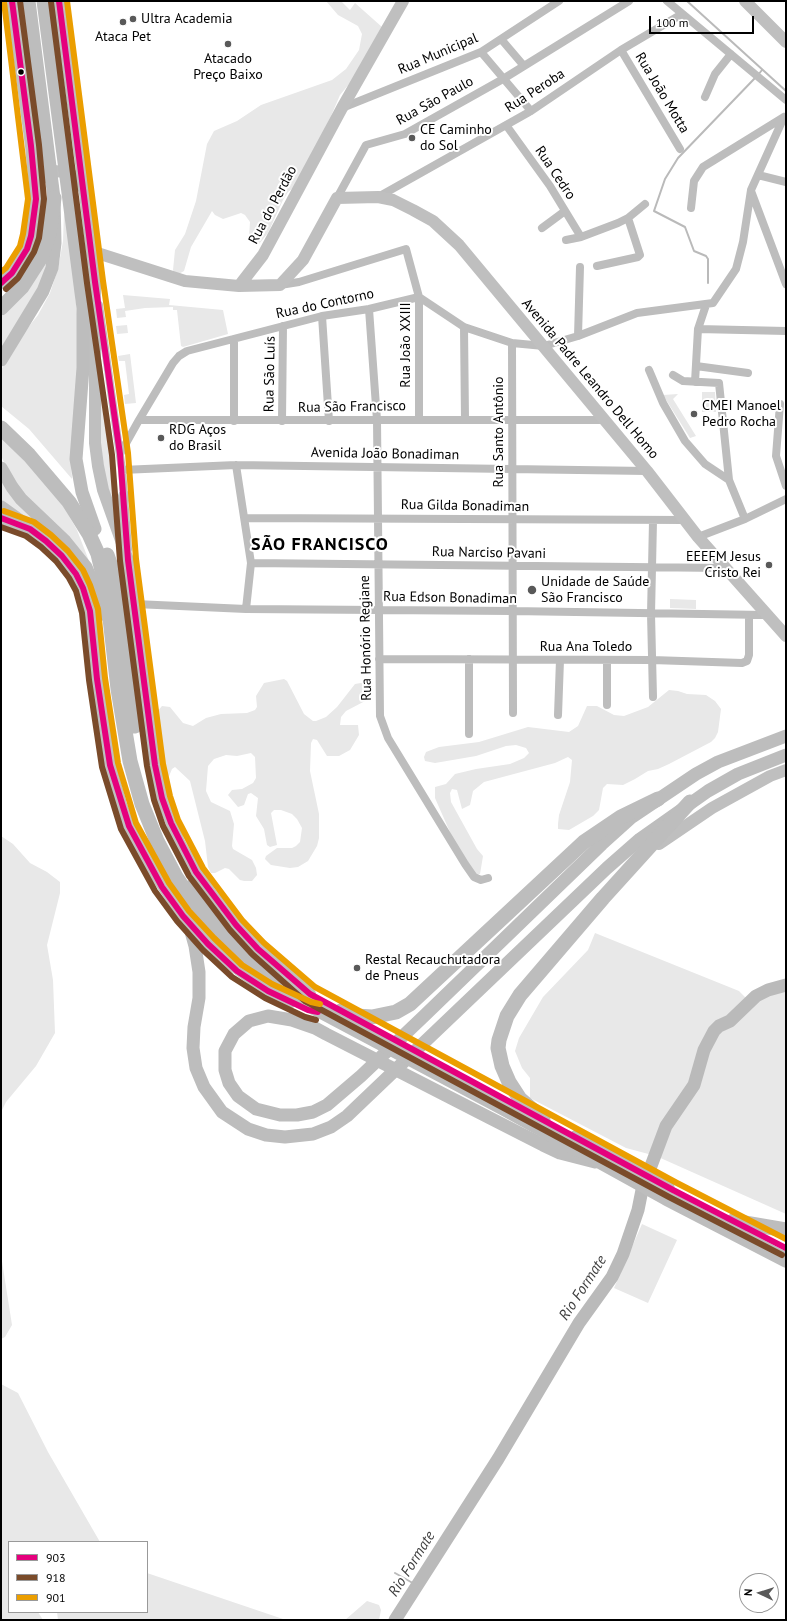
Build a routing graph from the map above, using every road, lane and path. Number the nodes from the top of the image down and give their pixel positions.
1 (12, 1) edge
2 (29, 1) edge
3 (43, 1) edge
4 (59, 1) edge
5 (403, 1) edge
6 (559, 1) edge
7 (628, 1) edge
8 (667, 1) edge
9 (750, 3) edge
10 (682, 14) junction
11 (502, 38) junction
12 (786, 42) edge
13 (621, 50) junction
14 (481, 52) junction
15 (731, 54) junction
16 (524, 66) junction
17 (503, 79) junction
18 (705, 97) dead end
19 (786, 100) edge
20 (342, 108) junction
21 (531, 111) junction
22 (785, 117) edge
23 (506, 125) junction
24 (77, 140) junction
25 (31, 146) junction
26 (680, 149) dead end
27 (758, 175) junction
28 (786, 182) edge
29 (750, 190) junction
30 (85, 193) junction
31 (58, 194) junction
32 (378, 197) junction
33 (337, 198) junction
34 (36, 199) junction
35 (645, 204) dead end
36 (691, 208) dead end
37 (565, 211) junction
38 (628, 218) junction
39 (542, 228) dead end
40 (581, 237) junction
41 (566, 240) dead end
42 (91, 251) junction
43 (598, 266) dead end
44 (580, 267) dead end
45 (95, 282) junction
46 (1, 283) edge
47 (786, 284) edge
48 (280, 285) junction
49 (240, 286) junction
50 (419, 297) junction
51 (706, 305) junction
52 (1, 308) edge
53 (370, 309) junction
54 (322, 316) junction
55 (283, 326) junction
56 (464, 327) junction
57 (698, 329) junction
58 (786, 331) edge
59 (578, 336) junction
60 (234, 339) junction
61 (512, 343) junction
62 (544, 346) junction
63 (1, 360) edge
64 (696, 366) junction
65 (648, 370) dead end
66 (723, 371) junction
67 (748, 373) dead end
68 (673, 375) dead end
69 (695, 382) junction
70 (719, 383) junction
71 (780, 404) dead end
72 (419, 419) junction
73 (465, 419) junction
74 (139, 420) junction
75 (329, 420) junction
76 (376, 420) junction
77 (604, 420) junction
78 (234, 421) junction
79 (282, 421) junction
80 (513, 421) junction
81 (3, 423) edge
82 (120, 454) junction
83 (236, 465) junction
84 (1, 468) edge
85 (378, 468) junction
86 (512, 469) junction
87 (122, 470) junction
88 (647, 471) junction
89 (729, 480) junction
90 (786, 486) edge
91 (124, 496) junction
92 (786, 499) edge
93 (1, 508) edge
94 (1, 518) edge
95 (246, 518) junction
96 (378, 518) junction
97 (745, 519) junction
98 (513, 520) junction
99 (684, 520) junction
100 (653, 521) junction
101 (117, 528) junction
102 (30, 529) junction
103 (95, 529) junction
104 (698, 537) junction
105 (128, 560) junction
106 (251, 563) junction
107 (378, 564) junction
108 (513, 567) junction
109 (652, 567) junction
110 (725, 568) junction
111 (134, 604) junction
112 (246, 610) junction
113 (378, 610) junction
114 (512, 611) junction
115 (652, 614) junction
116 (766, 615) junction
117 (749, 616) junction
118 (120, 629) junction
119 (786, 636) edge
120 (93, 638) junction
121 (379, 659) junction
122 (469, 659) junction
123 (513, 660) junction
124 (560, 660) junction
125 (607, 660) junction
126 (652, 660) junction
127 (96, 678) junction
128 (144, 681) junction
129 (124, 688) junction
130 (653, 697) dead end
131 (607, 705) dead end
132 (513, 713) dead end
133 (558, 715) dead end
134 (469, 734) dead end
135 (786, 736) edge
136 (786, 755) edge
137 (786, 770) edge
138 (658, 799) junction
139 (690, 802) junction
140 (630, 867) junction
141 (488, 878) dead end
142 (188, 921) junction
143 (310, 994) junction
144 (341, 1011) junction
145 (326, 1014) junction
146 (543, 1119) junction
147 (605, 1164) junction
148 (623, 1168) junction
149 (670, 1194) junction
150 (734, 1221) junction
151 (786, 1230) edge
152 (786, 1248) edge
153 (786, 1260) edge

1 - 25 main road
2 - 31 main road
3 - 31 main road
4 - 24 main road
5 - 20 main road, Rua do Perdão
6 - 11 street, Rua Municipal
7 - 16 street, Rua São Paulo
8 - 10 street
9 - 12 main road
10 - 13 street, Rua Peroba
10 - 15 street
11 - 14 street, Rua Municipal
11 - 16 street
13 - 21 street, Rua Peroba
13 - 26 street, Rua João Motta
14 - 17 street
14 - 20 street, Rua Municipal
15 - 18 street
15 - 19 street
16 - 17 street, Rua São Paulo
17 - 21 street
17 - 33 street, Rua São Paulo
20 - 49 main road, Rua do Perdão
21 - 23 street, Rua Peroba
22 - 27 street
22 - 36 street
23 - 32 street, Rua Peroba
23 - 37 street, Rua Cedro
24 - 25 main road
24 - 30 main road
25 - 34 main road
27 - 28 street
27 - 29 street
29 - 47 street
29 - 51 street
30 - 34 main road
30 - 42 main road
31 - 52 highway
31 - 63 main road
31 - 103 main road
32 - 33 main road, Avenida Padre Leandro Dell Homo
32 - 62 main road, Avenida Padre Leandro Dell Homo
33 - 48 main road
34 - 46 main road
35 - 38 street
37 - 39 street
37 - 40 street, Rua Cedro
38 - 40 street
38 - 43 street
40 - 41 street
42 - 45 main road
42 - 49 main road
44 - 59 street
45 - 82 street
45 - 101 main road
48 - 49 main road
48 - 50 street, Rua João XXIII
50 - 53 street, Rua do Contorno
50 - 56 street
50 - 72 street, Rua João XXIII
51 - 57 street
51 - 59 street
53 - 54 street, Rua do Contorno
53 - 76 street, Rua Honório Regiane
54 - 55 street, Rua do Contorno
54 - 75 street
55 - 60 street, Rua do Contorno
55 - 79 street, Rua São Luís
56 - 61 street
56 - 73 street
57 - 58 street
57 - 64 street
59 - 62 street
60 - 74 street, Rua do Contorno
60 - 78 street
61 - 62 street
61 - 80 street, Rua Santo Antônio
62 - 77 main road, Avenida Padre Leandro Dell Homo
64 - 66 street
64 - 69 street
65 - 89 street
66 - 67 street
66 - 70 street
68 - 69 street
69 - 70 street
70 - 89 street
71 - 90 street
72 - 73 street, Rua São Francisco
72 - 76 street, Rua São Francisco
73 - 80 street, Rua São Francisco
74 - 78 street, Rua São Francisco
74 - 82 street
75 - 76 street, Rua São Francisco
75 - 79 street, Rua São Francisco
76 - 85 street, Rua Honório Regiane
77 - 80 street, Rua São Francisco
77 - 88 main road, Avenida Padre Leandro Dell Homo
78 - 79 street, Rua São Francisco
80 - 86 street, Rua Santo Antônio
81 - 103 highway
81 - 118 highway
82 - 87 street
83 - 85 street, Avenida João Bonadiman
83 - 87 street, Avenida João Bonadiman
83 - 95 street
84 - 118 main road
85 - 86 street, Avenida João Bonadiman
85 - 96 street, Rua Honório Regiane
86 - 88 street, Avenida João Bonadiman
86 - 98 street, Rua Santo Antônio
87 - 91 street
88 - 99 main road, Avenida Padre Leandro Dell Homo
89 - 97 street
91 - 101 main road
91 - 105 street
92 - 97 street
93 - 102 highway
94 - 102 main road
95 - 96 street, Rua Gilda Bonadiman
95 - 106 street
96 - 98 street, Rua Gilda Bonadiman
96 - 107 street, Rua Honório Regiane
97 - 104 street
98 - 100 street, Rua Gilda Bonadiman
98 - 108 street, Rua Santo Antônio
99 - 100 street, Rua Gilda Bonadiman
99 - 104 main road, Avenida Padre Leandro Dell Homo
100 - 109 street
101 - 105 main road
102 - 120 main road
103 - 118 highway
104 - 110 main road, Avenida Padre Leandro Dell Homo
105 - 111 main road
106 - 107 street, Rua Narciso Pavani
106 - 112 street
107 - 108 street, Rua Narciso Pavani
107 - 113 street, Rua Honório Regiane
108 - 109 street, Rua Narciso Pavani
108 - 114 street, Rua Santo Antônio
109 - 110 street, Rua Narciso Pavani
109 - 115 street
110 - 116 main road, Avenida Padre Leandro Dell Homo
111 - 112 street, Rua Edson Bonadiman
111 - 118 main road
112 - 113 street, Rua Edson Bonadiman
113 - 114 street, Rua Edson Bonadiman
113 - 121 street, Rua Honório Regiane
114 - 115 street, Rua Edson Bonadiman
114 - 123 street, Rua Santo Antônio
115 - 117 street, Rua Edson Bonadiman
115 - 126 street
116 - 117 street, Rua Edson Bonadiman
116 - 119 main road, Avenida Padre Leandro Dell Homo
117 - 126 street, Rua Ana Toledo
118 - 120 main road
118 - 128 main road
118 - 129 highway
120 - 127 main road
121 - 122 street, Rua Ana Toledo
121 - 141 street, Rua Honório Regiane
122 - 123 street, Rua Ana Toledo
122 - 134 street
123 - 124 street, Rua Ana Toledo
123 - 132 street, Rua Santo Antônio
124 - 125 street, Rua Ana Toledo
124 - 133 street
125 - 126 street, Rua Ana Toledo
125 - 131 street
126 - 130 street
127 - 128 main road
127 - 142 main road
128 - 143 main road
129 - 143 highway
129 - 145 highway
135 - 138 main road
136 - 139 main road
137 - 140 main road
138 - 144 highway
138 - 147 main road
139 - 140 highway
139 - 142 main road
140 - 146 highway
142 - 145 main road
143 - 144 highway
144 - 146 highway
145 - 147 highway
146 - 148 highway
147 - 148 highway
148 - 149 highway
149 - 150 highway
149 - 153 highway
150 - 151 highway
150 - 152 highway

